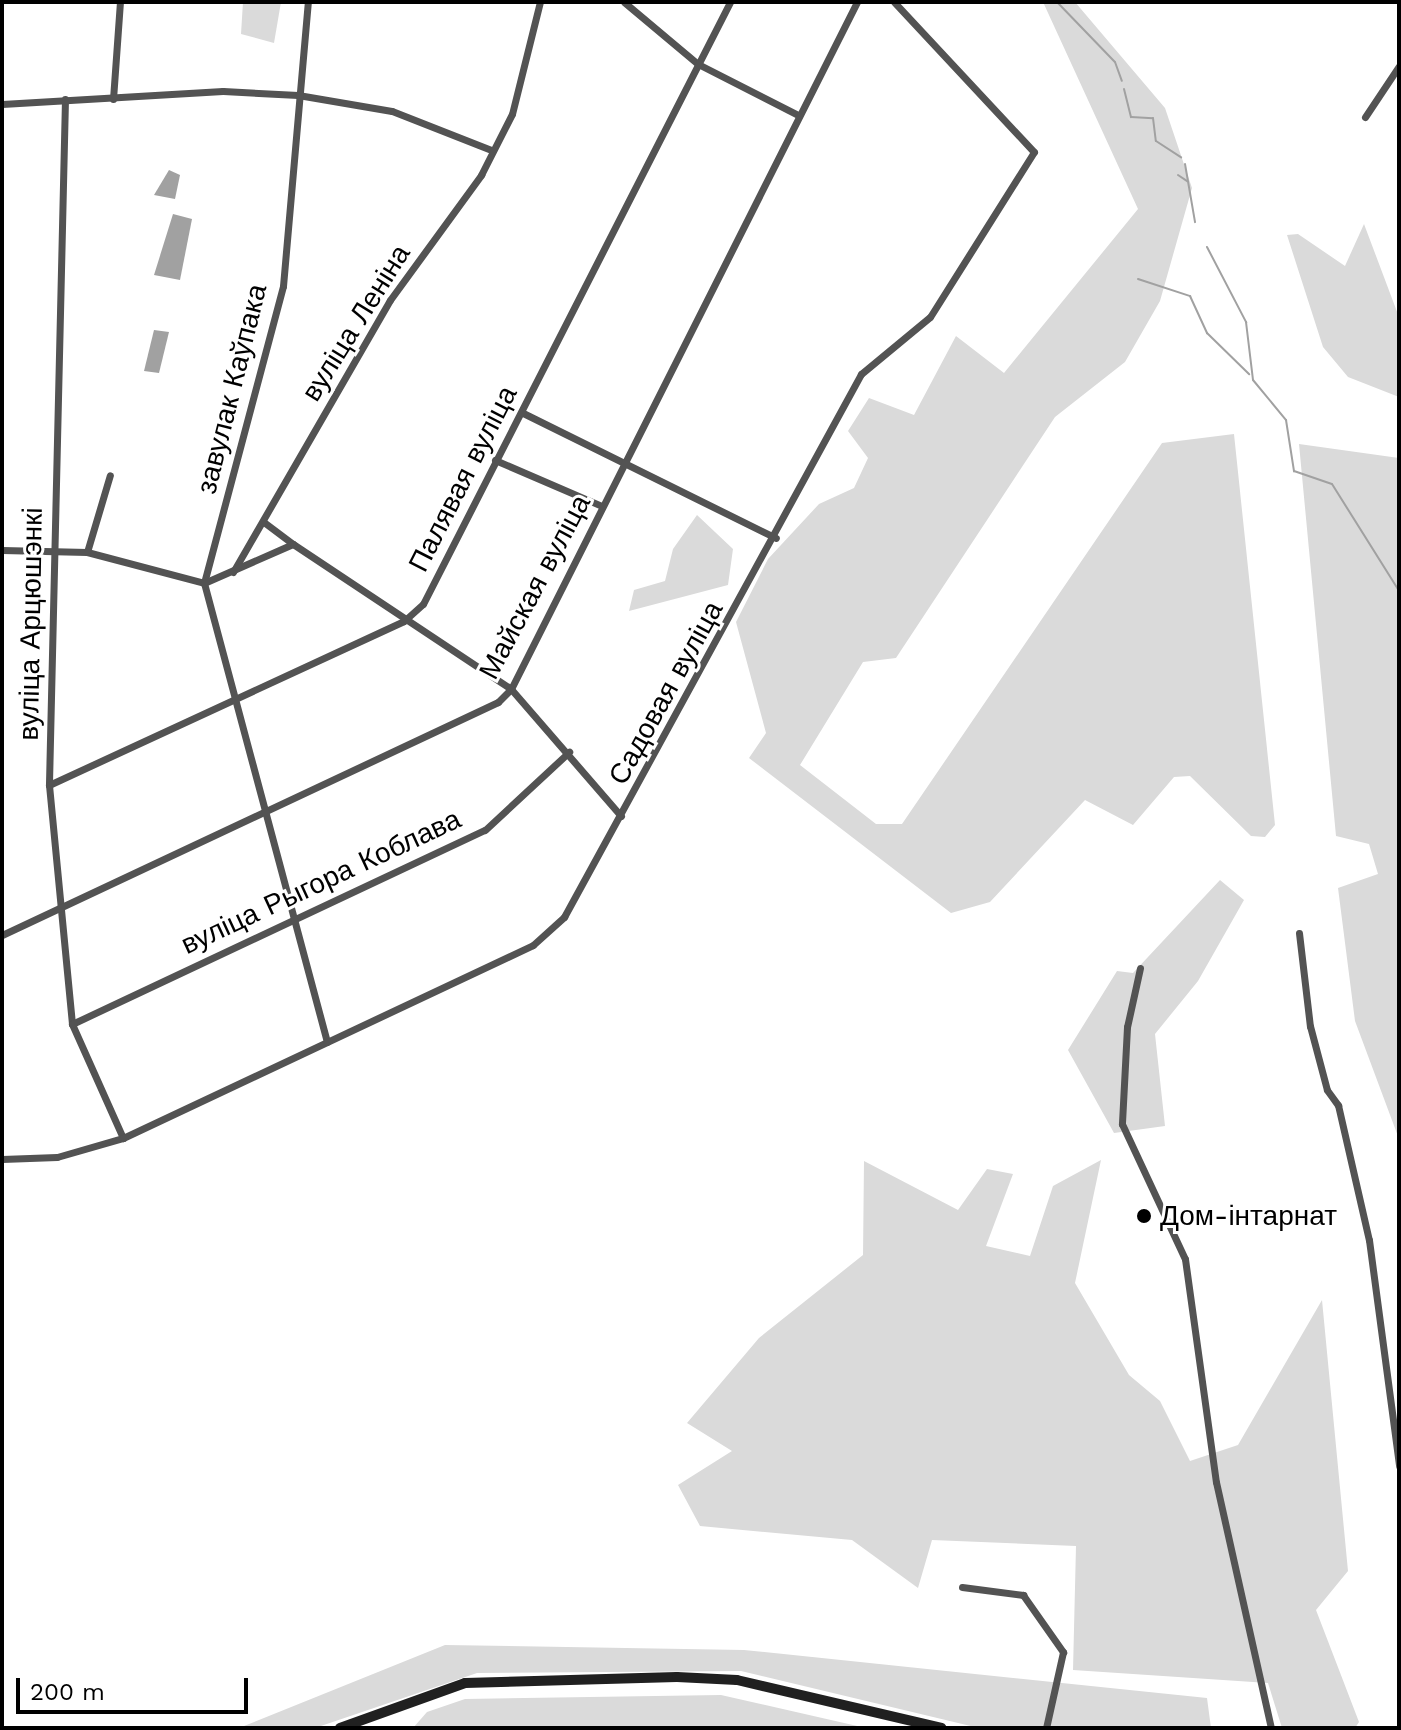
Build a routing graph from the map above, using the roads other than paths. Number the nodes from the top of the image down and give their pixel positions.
1 (120, 2) edge
2 (308, 2) edge
3 (540, 2) edge
4 (624, 2) edge
5 (730, 2) edge
6 (857, 2) edge
7 (894, 2) edge
8 (698, 64) junction
9 (1399, 66) edge
10 (298, 95) junction
11 (65, 99) junction
12 (113, 99) junction
13 (2, 104) edge
14 (798, 115) junction
15 (1365, 117) dead end
16 (491, 150) junction
17 (523, 413) junction
18 (495, 460) junction
19 (627, 466) junction
20 (110, 475) dead end
21 (602, 506) junction
22 (265, 523) junction
23 (776, 538) junction
24 (293, 544) junction
25 (2, 550) edge
26 (87, 552) junction
27 (54, 553) junction
28 (231, 574) junction
29 (204, 583) junction
30 (404, 621) junction
31 (511, 689) junction
32 (235, 699) junction
33 (569, 752) junction
34 (49, 785) junction
35 (266, 808) junction
36 (621, 816) junction
37 (59, 906) junction
38 (295, 918) junction
39 (1299, 933) dead end
40 (2, 935) edge
41 (1140, 968) dead end
42 (72, 1024) junction
43 (327, 1042) junction
44 (123, 1138) junction
45 (2, 1159) edge
46 (1399, 1466) edge
47 (962, 1587) dead end
48 (340, 1728) edge
49 (941, 1728) edge
50 (1046, 1728) edge
51 (1271, 1728) edge

1 - 12 street
2 - 10 street, завулак Каўпака
3 - 16 street, вуліца Леніна
4 - 8 street
5 - 8 street, Палявая вуліца
6 - 14 street, Майская вуліца
7 - 23 street, Садовая вуліца
8 - 14 street
8 - 17 street, Палявая вуліца
9 - 15 street
10 - 12 street
10 - 16 street
10 - 29 street, завулак Каўпака
11 - 12 street
11 - 13 street
11 - 27 street, вуліца Арцюшэнкі
14 - 19 street, Майская вуліца
16 - 22 street, вуліца Леніна
17 - 18 street, Палявая вуліца
17 - 19 street
18 - 21 street
18 - 30 street, Палявая вуліца
19 - 21 street, Майская вуліца
19 - 23 street
20 - 26 street
21 - 31 street, Майская вуліца
22 - 24 street
22 - 28 street, вуліца Леніна
23 - 36 street, Садовая вуліца
24 - 28 street
24 - 30 street
25 - 27 street
26 - 27 street
26 - 29 street
27 - 34 street, вуліца Арцюшэнкі
28 - 29 street
29 - 32 street
30 - 31 street
30 - 32 street, Палявая вуліца
31 - 33 street
31 - 35 street, Майская вуліца
32 - 34 street, Палявая вуліца
32 - 35 street
33 - 36 street
33 - 38 street, вуліца Рыгора Коблава
34 - 37 street, вуліца Арцюшэнкі
35 - 37 street, Майская вуліца
35 - 38 street
36 - 43 street, Садовая вуліца
37 - 40 street, Майская вуліца
37 - 42 street, вуліца Арцюшэнкі
38 - 42 street, вуліца Рыгора Коблава
38 - 43 street
39 - 46 street
41 - 51 street
42 - 44 street, вуліца Арцюшэнкі
43 - 44 street, Садовая вуліца
44 - 45 street, Садовая вуліца
47 - 50 street
48 - 49 main road

